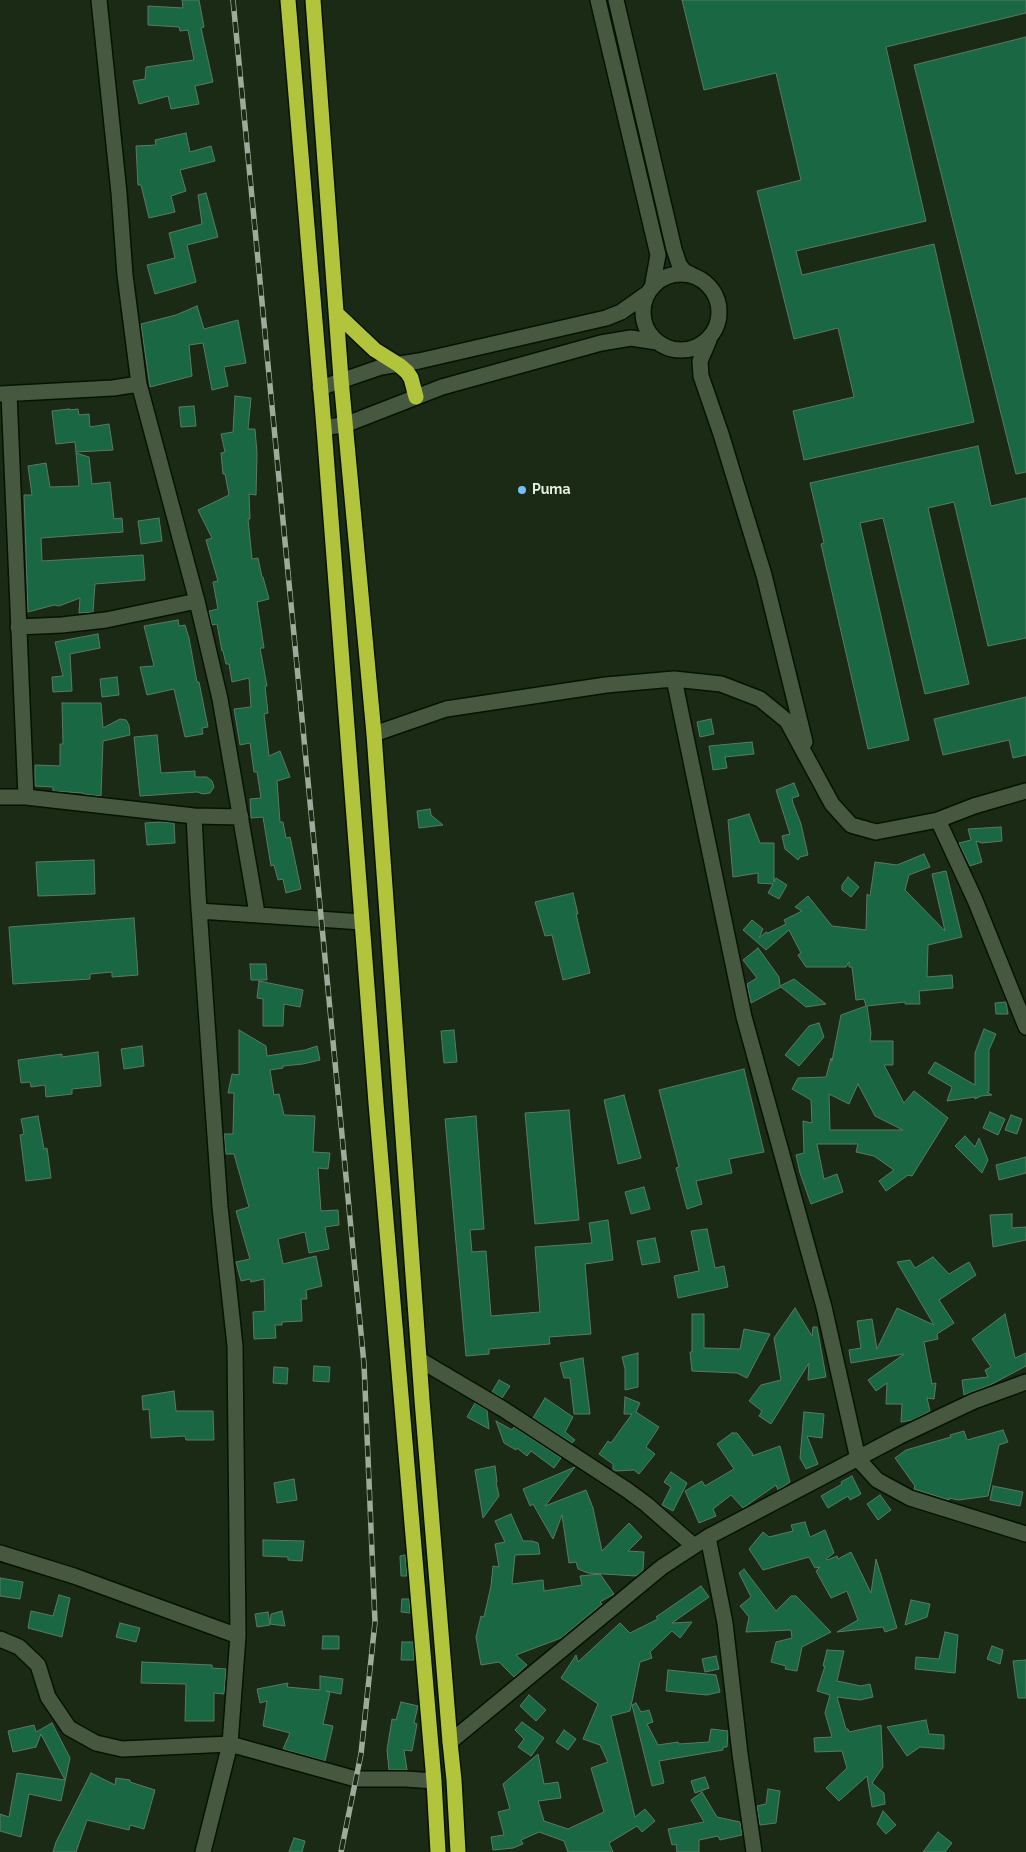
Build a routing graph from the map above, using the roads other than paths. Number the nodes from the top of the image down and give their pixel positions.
1 (100, 0) edge
2 (288, 0) edge
3 (313, 0) edge
4 (598, 0) edge
5 (616, 0) edge
6 (692, 275) junction
7 (650, 290) junction
8 (336, 314) junction
9 (709, 340) junction
10 (657, 342) junction
11 (674, 350) junction
12 (399, 365) junction
13 (701, 376) junction
14 (342, 379) junction
15 (139, 384) junction
16 (320, 388) junction
17 (4, 394) edge
18 (416, 397) junction
19 (347, 424) junction
20 (324, 428) junction
21 (198, 601) junction
22 (18, 627) junction
23 (674, 679) junction
24 (374, 734) junction
25 (809, 761) junction
26 (1026, 791) edge
27 (0, 797) edge
28 (26, 797) junction
29 (194, 816) junction
30 (241, 816) junction
31 (938, 820) junction
32 (199, 911) junction
33 (257, 913) junction
34 (362, 922) junction
35 (1026, 1027) edge
36 (420, 1360) junction
37 (1026, 1382) edge
38 (858, 1460) junction
39 (1026, 1534) edge
40 (708, 1537) junction
41 (694, 1546) junction
42 (0, 1553) edge
43 (238, 1636) junction
44 (0, 1640) edge
45 (450, 1742) junction
46 (230, 1744) junction
47 (434, 1781) junction
48 (203, 1852) edge
49 (438, 1852) edge
50 (458, 1852) edge
51 (754, 1852) edge

1 - 15 street
2 - 16 highway
3 - 8 highway
4 - 7 street
5 - 6 street
6 - 7 street
6 - 9 street
7 - 10 street
7 - 12 street
8 - 12 highway
8 - 14 highway
9 - 11 street
9 - 13 street
10 - 11 street
10 - 18 street
11 - 13 street
12 - 14 street
12 - 18 highway
13 - 25 street
14 - 16 street
14 - 19 highway
15 - 17 street
15 - 21 street
16 - 20 highway
17 - 22 street
18 - 19 street
19 - 20 street
19 - 24 highway
20 - 34 highway
21 - 22 street
21 - 30 street
22 - 28 street
23 - 24 street
23 - 25 street
23 - 38 street
24 - 36 highway
25 - 31 street
26 - 31 street
27 - 28 street
28 - 29 street
29 - 30 street
29 - 32 street
30 - 33 street
31 - 35 street
32 - 33 street
32 - 43 street
33 - 34 street
34 - 47 highway
36 - 41 street
36 - 45 highway
37 - 38 street
38 - 39 street
38 - 40 street
40 - 41 street
40 - 51 street
41 - 45 street
42 - 43 street
43 - 46 street
44 - 46 street
45 - 50 highway
46 - 47 street
46 - 48 street
47 - 49 highway

